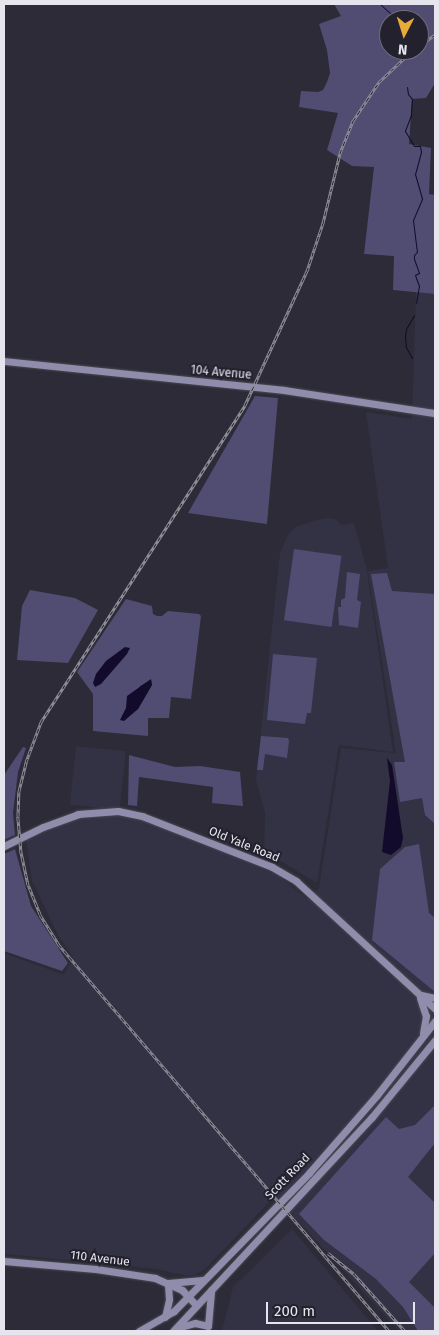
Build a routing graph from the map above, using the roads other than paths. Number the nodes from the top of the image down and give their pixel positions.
1 (4, 361) edge
2 (435, 413) edge
3 (4, 846) edge
4 (418, 994) junction
5 (435, 998) edge
6 (435, 1009) edge
7 (435, 1021) edge
8 (422, 1038) junction
9 (435, 1040) edge
10 (4, 1261) edge
11 (203, 1280) junction
12 (168, 1283) junction
13 (211, 1290) junction
14 (188, 1297) junction
15 (196, 1305) junction
16 (165, 1317) junction
17 (173, 1330) edge
18 (139, 1331) edge

1 - 2 main road, 104 Avenue
3 - 4 main road, Old Yale Road
4 - 5 main road
4 - 6 main road, Old Yale Road
4 - 8 main road
7 - 8 main road, Scott Road
8 - 11 main road, Scott Road
9 - 13 main road, Scott Road
10 - 12 main road, 110 Avenue
11 - 12 main road
11 - 14 main road, Scott Road
12 - 14 main road, 110 Avenue
12 - 16 main road
13 - 15 main road, Scott Road
13 - 17 main road
14 - 15 main road, 110 Avenue
14 - 16 main road, Scott Road
15 - 17 main road, Scott Road
16 - 18 main road, Scott Road

